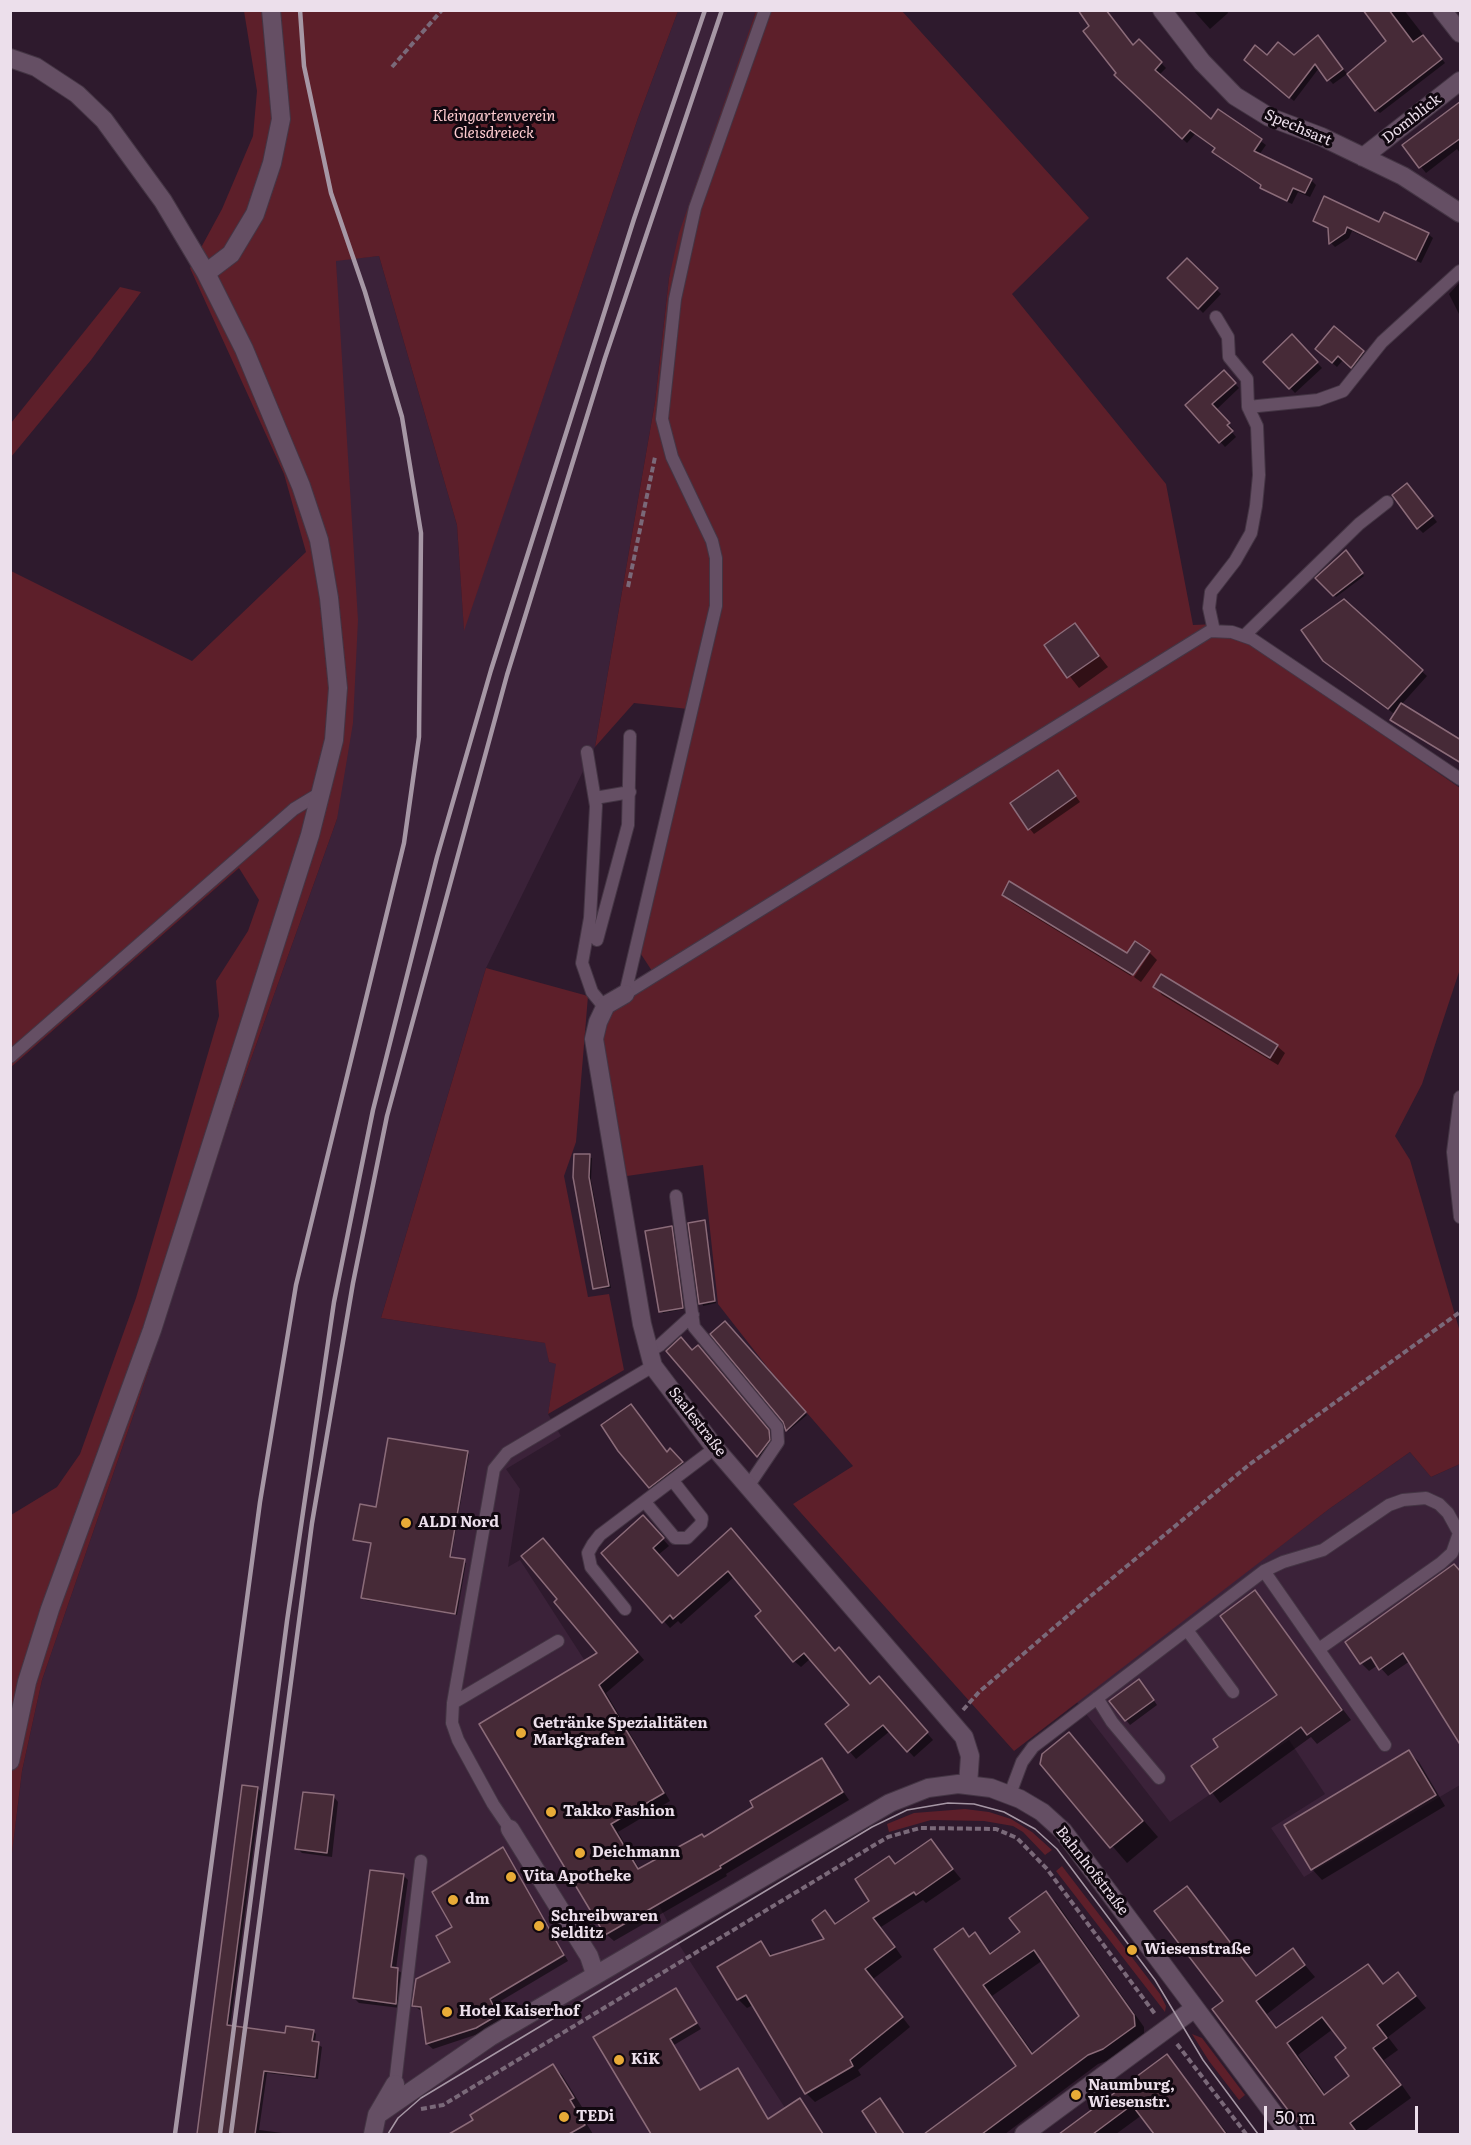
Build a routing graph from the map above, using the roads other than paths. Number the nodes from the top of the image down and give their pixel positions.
1 (271, 10) edge
2 (765, 10) edge
3 (1162, 10) edge
4 (1443, 10) edge
5 (1461, 33) edge
6 (10, 58) edge
7 (1461, 81) edge
8 (1364, 157) junction
9 (1461, 213) edge
10 (1461, 271) edge
11 (206, 273) junction
12 (1216, 317) dead end
13 (1248, 407) junction
14 (1388, 502) dead end
15 (1214, 631) junction
16 (1244, 636) junction
17 (630, 736) dead end
18 (587, 752) dead end
19 (1461, 778) edge
20 (322, 792) junction
21 (630, 792) junction
22 (595, 798) junction
23 (595, 934) junction
24 (625, 994) junction
25 (604, 1008) junction
26 (10, 1057) edge
27 (1461, 1097) edge
28 (676, 1196) dead end
29 (1461, 1217) edge
30 (693, 1315) junction
31 (651, 1358) junction
32 (715, 1448) junction
33 (673, 1481) junction
34 (749, 1485) junction
35 (645, 1502) junction
36 (1264, 1571) junction
37 (625, 1609) dead end
38 (1187, 1630) junction
39 (558, 1641) dead end
40 (1319, 1649) junction
41 (1233, 1692) dead end
42 (1097, 1698) junction
43 (453, 1703) junction
44 (1385, 1745) dead end
45 (10, 1761) edge
46 (1159, 1778) dead end
47 (968, 1785) junction
48 (1010, 1794) junction
49 (510, 1829) joint
50 (421, 1861) dead end
51 (595, 1974) junction
52 (1195, 2008) junction
53 (395, 2084) joint
54 (377, 2115) junction
55 (373, 2134) edge
56 (1024, 2134) edge
57 (1289, 2134) edge

1 - 11 street
2 - 24 lane
3 - 8 street, Spechsart
4 - 5 street
6 - 11 street
7 - 8 street, Domblick
8 - 9 street, Spechsart
10 - 13 lane
11 - 20 street
12 - 13 lane
13 - 15 lane
14 - 16 lane
15 - 16 lane
15 - 24 lane
16 - 19 lane
17 - 21 lane
18 - 22 lane
20 - 26 lane
20 - 45 street
21 - 22 lane
21 - 23 lane
22 - 23 lane
23 - 25 lane
24 - 25 street
25 - 31 street, Saalestraße
27 - 29 lane
28 - 30 lane
30 - 31 lane
30 - 34 lane
31 - 32 street, Saalestraße
31 - 43 lane
32 - 33 lane
32 - 34 street, Saalestraße
33 - 35 lane
33 - 35 lane
34 - 47 street, Saalestraße
35 - 37 lane
36 - 38 lane
36 - 40 lane
36 - 40 lane
38 - 41 lane
38 - 42 lane
39 - 43 lane
40 - 44 lane
42 - 46 lane
42 - 48 lane
43 - 49 lane
47 - 48 street, Bahnhofstraße
47 - 51 street, Bahnhofstraße
48 - 52 street, Bahnhofstraße
49 - 51 street
50 - 53 lane
51 - 54 street, Bahnhofstraße
52 - 56 street
52 - 57 street, Bahnhofstraße
53 - 54 street
54 - 55 street

